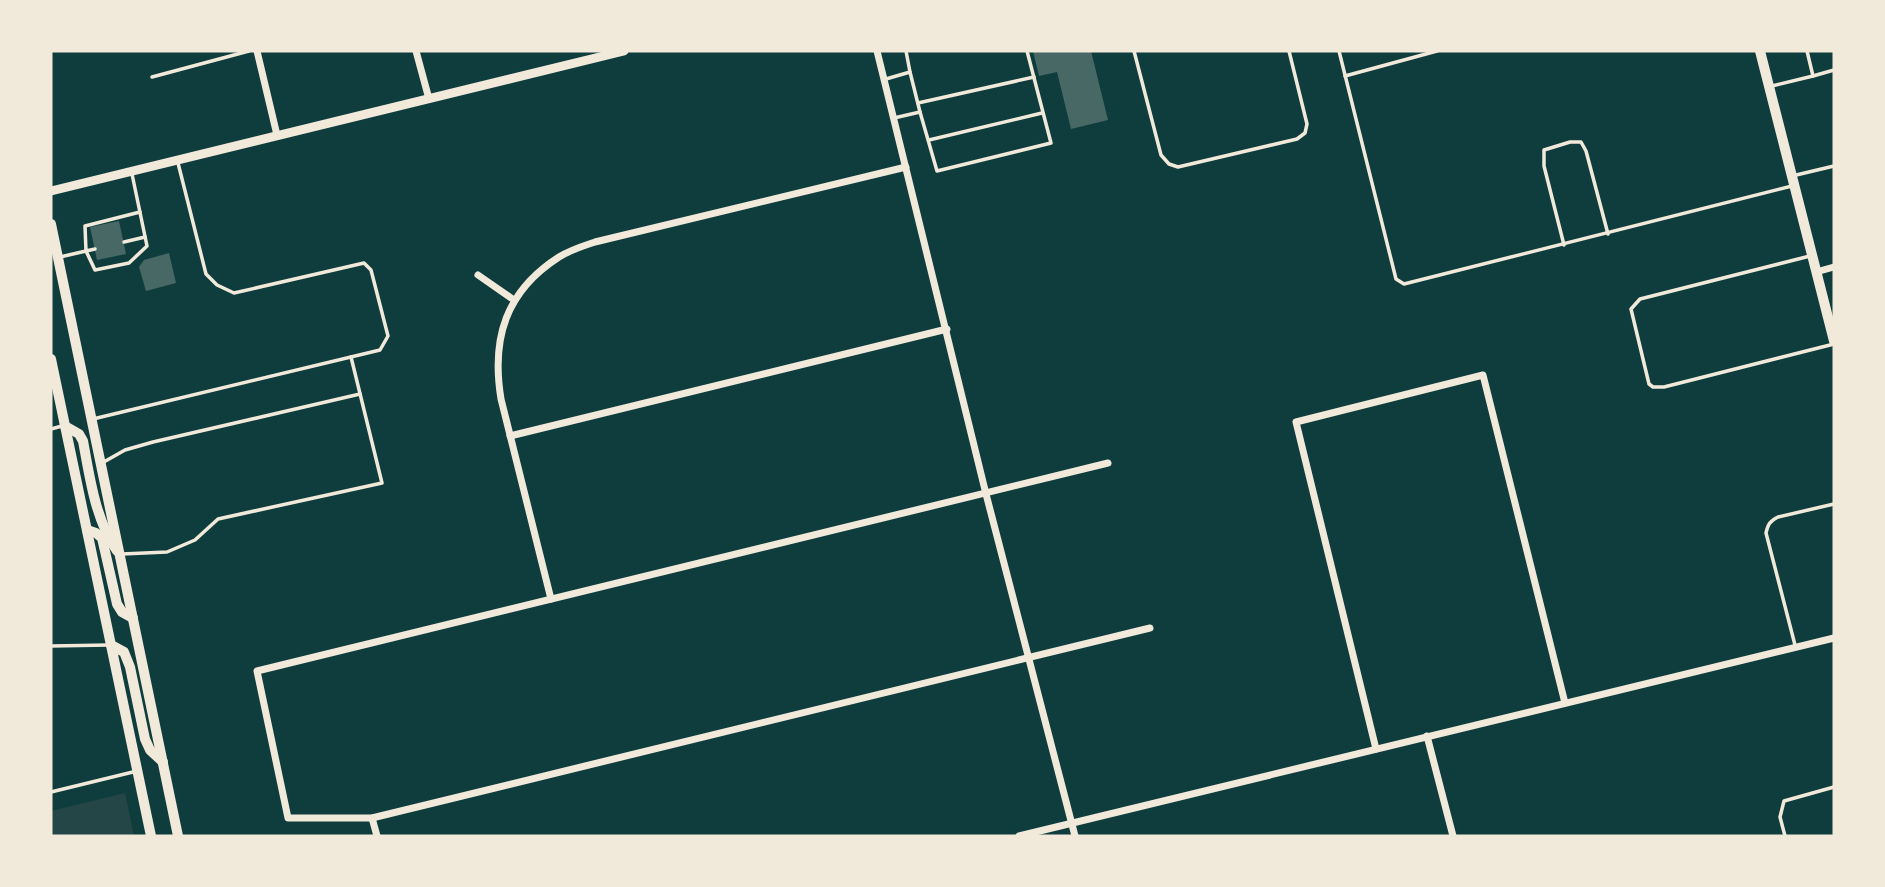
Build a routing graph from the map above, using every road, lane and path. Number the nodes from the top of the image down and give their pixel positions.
1 (249, 51) edge
2 (257, 51) edge
3 (416, 51) edge
4 (624, 51) edge
5 (877, 51) edge
6 (906, 51) edge
7 (1027, 51) edge
8 (1134, 51) edge
9 (1289, 51) edge
10 (1339, 51) edge
11 (1437, 51) edge
12 (1760, 51) edge
13 (1807, 51) edge
14 (1834, 70) edge
15 (910, 72) junction
16 (1345, 76) junction
17 (1813, 76) junction
18 (152, 77) dead end
19 (1034, 77) junction
20 (884, 79) junction
21 (1769, 87) junction
22 (429, 99) junction
23 (918, 103) junction
24 (920, 112) junction
25 (1043, 113) junction
26 (894, 118) junction
27 (277, 135) junction
28 (929, 140) junction
29 (177, 160) junction
30 (1834, 166) edge
31 (906, 167) junction
32 (131, 171) junction
33 (1793, 180) junction
34 (51, 191) edge
35 (140, 212) junction
36 (51, 225) edge
37 (1608, 234) junction
38 (146, 237) junction
39 (124, 242) dead end
40 (1564, 245) junction
41 (95, 249) dead end
42 (86, 251) junction
43 (1812, 255) junction
44 (58, 258) junction
45 (1834, 267) edge
46 (1816, 272) junction
47 (478, 275) dead end
48 (514, 300) junction
49 (947, 329) junction
50 (1834, 343) edge
51 (351, 357) junction
52 (51, 359) edge
53 (360, 394) junction
54 (91, 419) junction
55 (65, 426) junction
56 (51, 429) edge
57 (510, 436) junction
58 (1108, 463) dead end
59 (101, 464) junction
60 (986, 494) junction
61 (1834, 504) edge
62 (87, 530) junction
63 (120, 554) junction
64 (551, 599) junction
65 (133, 618) junction
66 (1150, 628) dead end
67 (1834, 638) edge
68 (111, 645) junction
69 (51, 646) edge
70 (1796, 647) junction
71 (1029, 659) junction
72 (1565, 702) junction
73 (1427, 736) junction
74 (1376, 749) junction
75 (163, 763) junction
76 (137, 771) junction
77 (1834, 787) edge
78 (51, 792) edge
79 (372, 818) junction
80 (1072, 823) junction
81 (151, 836) edge
82 (178, 836) edge
83 (377, 836) edge
84 (1018, 836) edge
85 (1075, 836) edge
86 (1453, 836) edge
87 (1785, 836) edge

1 - 18 lane
2 - 27 street
3 - 22 street
4 - 22 street
5 - 20 street
6 - 15 lane
7 - 19 lane
8 - 9 lane
10 - 16 lane
11 - 16 lane
12 - 21 main road
13 - 17 lane
14 - 17 lane
15 - 20 lane
15 - 23 lane
16 - 40 lane
17 - 21 lane
19 - 23 lane
19 - 25 lane
20 - 26 street
21 - 33 main road
22 - 27 street
23 - 24 lane
24 - 26 lane
24 - 28 lane
25 - 28 lane
25 - 28 lane
26 - 31 street
27 - 29 street
29 - 32 street
29 - 51 lane
30 - 33 lane
31 - 48 street
31 - 49 street
32 - 34 street
32 - 35 lane
33 - 37 lane
33 - 43 main road
35 - 38 lane
35 - 42 lane
36 - 44 main road
37 - 40 lane
37 - 40 lane
38 - 39 lane
38 - 42 lane
41 - 42 lane
42 - 44 lane
43 - 46 main road
43 - 50 lane
44 - 54 main road
45 - 46 street
46 - 50 main road
47 - 48 street
48 - 57 street
49 - 57 street
49 - 60 street
51 - 53 lane
51 - 54 lane
52 - 55 main road
53 - 59 lane
53 - 63 lane
54 - 59 main road
55 - 56 lane
55 - 62 main road
55 - 63 main road
57 - 64 street
58 - 60 street
59 - 63 main road
60 - 64 street
60 - 71 street
61 - 70 lane
62 - 65 main road
62 - 68 main road
63 - 65 main road
64 - 79 street
65 - 75 main road
66 - 71 street
67 - 70 street
68 - 69 lane
68 - 75 main road
68 - 76 main road
70 - 72 street
71 - 79 street
71 - 80 street
72 - 73 street
72 - 74 street
73 - 74 street
73 - 86 street
74 - 80 street
75 - 82 main road
76 - 78 lane
76 - 81 main road
77 - 87 lane
79 - 83 street
80 - 84 street
80 - 85 street

